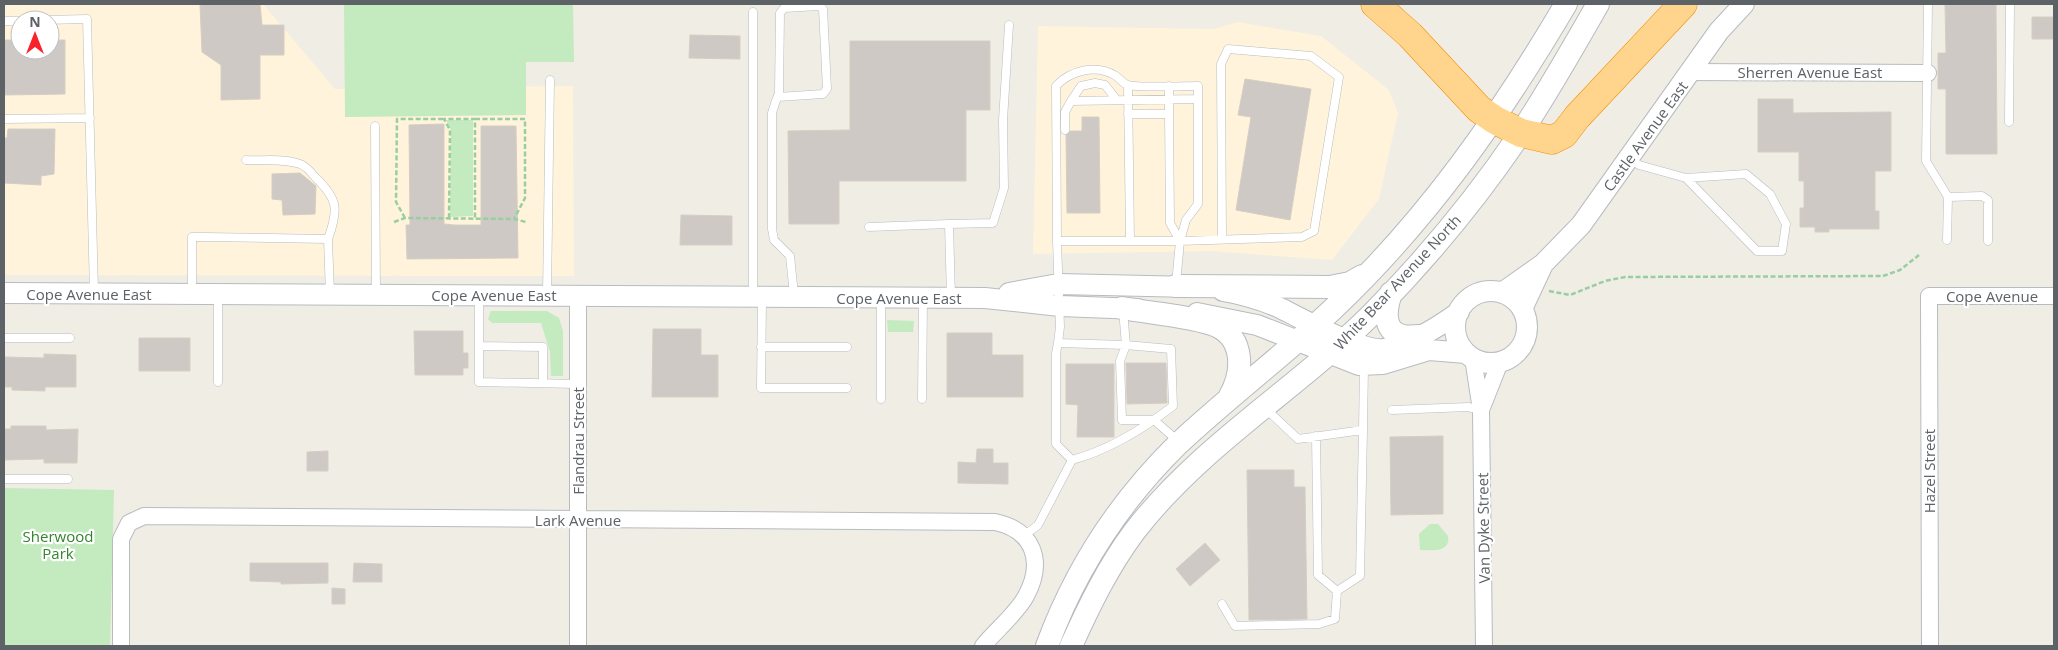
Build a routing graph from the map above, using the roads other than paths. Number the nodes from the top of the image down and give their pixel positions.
1 (1375, 4) edge
2 (1566, 4) edge
3 (1598, 4) edge
4 (1683, 4) edge
5 (1744, 4) edge
6 (1928, 4) edge
7 (2010, 4) edge
8 (753, 12) dead end
9 (60, 20) edge
10 (1009, 25) dead end
11 (1691, 72) junction
12 (1928, 73) junction
13 (550, 80) dead end
14 (1128, 85) junction
15 (1169, 86) junction
16 (778, 97) junction
17 (1116, 99) junction
18 (1128, 99) junction
19 (1198, 99) junction
20 (1169, 100) junction
21 (1071, 101) junction
22 (1128, 114) junction
23 (1168, 114) junction
24 (90, 118) junction
25 (4, 119) edge
26 (1495, 120) junction
27 (2009, 122) dead end
28 (375, 126) dead end
29 (1065, 130) dead end
30 (1521, 133) junction
31 (1629, 158) junction
32 (246, 160) dead end
33 (1686, 178) junction
34 (1948, 197) junction
35 (949, 224) junction
36 (869, 227) dead end
37 (328, 239) junction
38 (1222, 239) junction
39 (1130, 240) junction
40 (1947, 240) dead end
41 (1057, 241) junction
42 (1180, 241) junction
43 (1988, 241) dead end
44 (1543, 264) junction
45 (1372, 270) junction
46 (1058, 284) junction
47 (1176, 286) junction
48 (4, 293) edge
49 (1391, 293) junction
50 (1502, 293) junction
51 (94, 294) junction
52 (192, 294) junction
53 (218, 294) junction
54 (330, 294) junction
55 (376, 295) junction
56 (478, 295) junction
57 (547, 296) junction
58 (578, 296) junction
59 (1929, 296) joint
60 (2054, 296) edge
61 (757, 297) junction
62 (795, 297) junction
63 (882, 297) junction
64 (923, 298) junction
65 (951, 298) junction
66 (985, 298) junction
67 (1060, 306) junction
68 (1122, 308) junction
69 (1522, 308) junction
70 (1459, 312) junction
71 (1316, 325) junction
72 (1419, 336) junction
73 (4, 338) edge
74 (70, 338) dead end
75 (1346, 338) junction
76 (1297, 340) junction
77 (1058, 342) junction
78 (1126, 345) junction
79 (479, 346) junction
80 (761, 346) junction
81 (847, 347) dead end
82 (1330, 354) junction
83 (1469, 355) junction
84 (1500, 362) junction
85 (1364, 366) junction
86 (218, 382) dead end
87 (544, 383) junction
88 (578, 384) junction
89 (847, 388) dead end
90 (881, 399) dead end
91 (922, 399) dead end
92 (1227, 401) junction
93 (1265, 408) junction
94 (1392, 410) dead end
95 (1481, 410) junction
96 (1154, 420) junction
97 (1363, 430) junction
98 (1316, 436) junction
99 (1180, 443) junction
100 (1072, 460) junction
101 (4, 479) edge
102 (68, 479) dead end
103 (578, 520) junction
104 (1025, 535) junction
105 (1338, 591) junction
106 (1222, 604) dead end
107 (121, 646) edge
108 (578, 646) edge
109 (983, 646) edge
110 (1047, 646) edge
111 (1071, 646) edge
112 (1484, 646) edge
113 (1930, 646) edge

1 - 26 highway
2 - 26 main road, White Bear Avenue North
3 - 30 main road, White Bear Avenue North
4 - 30 highway
5 - 11 street, Castle Avenue East
6 - 12 lane
7 - 27 lane
8 - 61 lane
9 - 24 lane
10 - 35 lane
11 - 12 street, Sherren Avenue East
11 - 31 street, Castle Avenue East
12 - 34 lane
13 - 57 lane
14 - 15 lane
14 - 18 lane
14 - 41 lane
15 - 19 lane
15 - 20 lane
16 - 16 lane
16 - 62 lane
17 - 18 lane
17 - 21 lane
17 - 21 lane
18 - 20 lane
18 - 22 lane
19 - 20 lane
19 - 42 lane
20 - 23 lane
21 - 29 lane
22 - 23 lane
22 - 39 lane
23 - 42 lane
24 - 25 lane
24 - 51 lane
26 - 30 highway
26 - 45 main road, White Bear Avenue North
28 - 55 lane
30 - 49 main road, White Bear Avenue North
31 - 33 lane
31 - 44 street, Castle Avenue East
32 - 37 lane
33 - 33 lane
34 - 40 lane
34 - 43 lane
35 - 36 lane
35 - 65 lane
37 - 52 lane
37 - 54 lane
38 - 38 lane
38 - 42 lane
39 - 41 lane
39 - 42 lane
41 - 46 lane
42 - 47 lane
44 - 50 street
44 - 69 street
45 - 47 main road
45 - 71 main road, White Bear Avenue North
46 - 47 street, Cope Avenue East
46 - 66 street, Cope Avenue East
46 - 67 lane
47 - 71 street, Cope Avenue East
48 - 51 street, Cope Avenue East
49 - 72 main road
49 - 75 main road, White Bear Avenue North
50 - 69 street
50 - 70 street
51 - 52 street, Cope Avenue East
52 - 53 street, Cope Avenue East
53 - 54 street, Cope Avenue East
53 - 86 lane
54 - 55 street, Cope Avenue East
55 - 56 street, Cope Avenue East
56 - 57 street, Cope Avenue East
56 - 79 lane
57 - 58 street, Cope Avenue East
58 - 61 street, Cope Avenue East
58 - 88 street, Flandrau Street
59 - 60 street, Cope Avenue
59 - 113 street, Hazel Street
61 - 62 street, Cope Avenue East
61 - 80 lane
62 - 63 street, Cope Avenue East
63 - 64 street, Cope Avenue East
63 - 90 lane
64 - 65 street, Cope Avenue East
64 - 91 lane
65 - 66 street, Cope Avenue East
66 - 67 street, Cope Avenue East
67 - 68 street, Cope Avenue East
67 - 77 lane
68 - 76 street, Cope Avenue East
68 - 78 lane
68 - 92 main road
69 - 84 street
70 - 72 street
70 - 83 street
71 - 75 street, Cope Avenue East
71 - 76 main road, White Bear Avenue North
72 - 75 street
73 - 74 lane
75 - 82 main road, White Bear Avenue North
76 - 82 street
76 - 92 main road, White Bear Avenue North
77 - 78 lane
77 - 100 lane
78 - 96 lane
78 - 96 lane
79 - 87 lane
79 - 87 lane
80 - 81 lane
80 - 89 lane
82 - 85 street
82 - 93 main road, White Bear Avenue North
83 - 84 street
83 - 85 street
83 - 95 street, Van Dyke Street
84 - 95 street, Van Dyke Street
85 - 97 lane
87 - 88 lane
88 - 103 street, Flandrau Street
92 - 99 main road, White Bear Avenue North
93 - 98 lane
93 - 111 main road, White Bear Avenue North
94 - 95 lane
95 - 112 street, Van Dyke Street
96 - 99 lane
96 - 100 lane
97 - 98 lane
97 - 105 lane
98 - 105 lane
99 - 110 main road, White Bear Avenue North
100 - 104 lane
101 - 102 lane
103 - 104 street, Lark Avenue
103 - 107 street, Lark Avenue
103 - 108 street, Flandrau Street
104 - 109 street
105 - 106 lane

